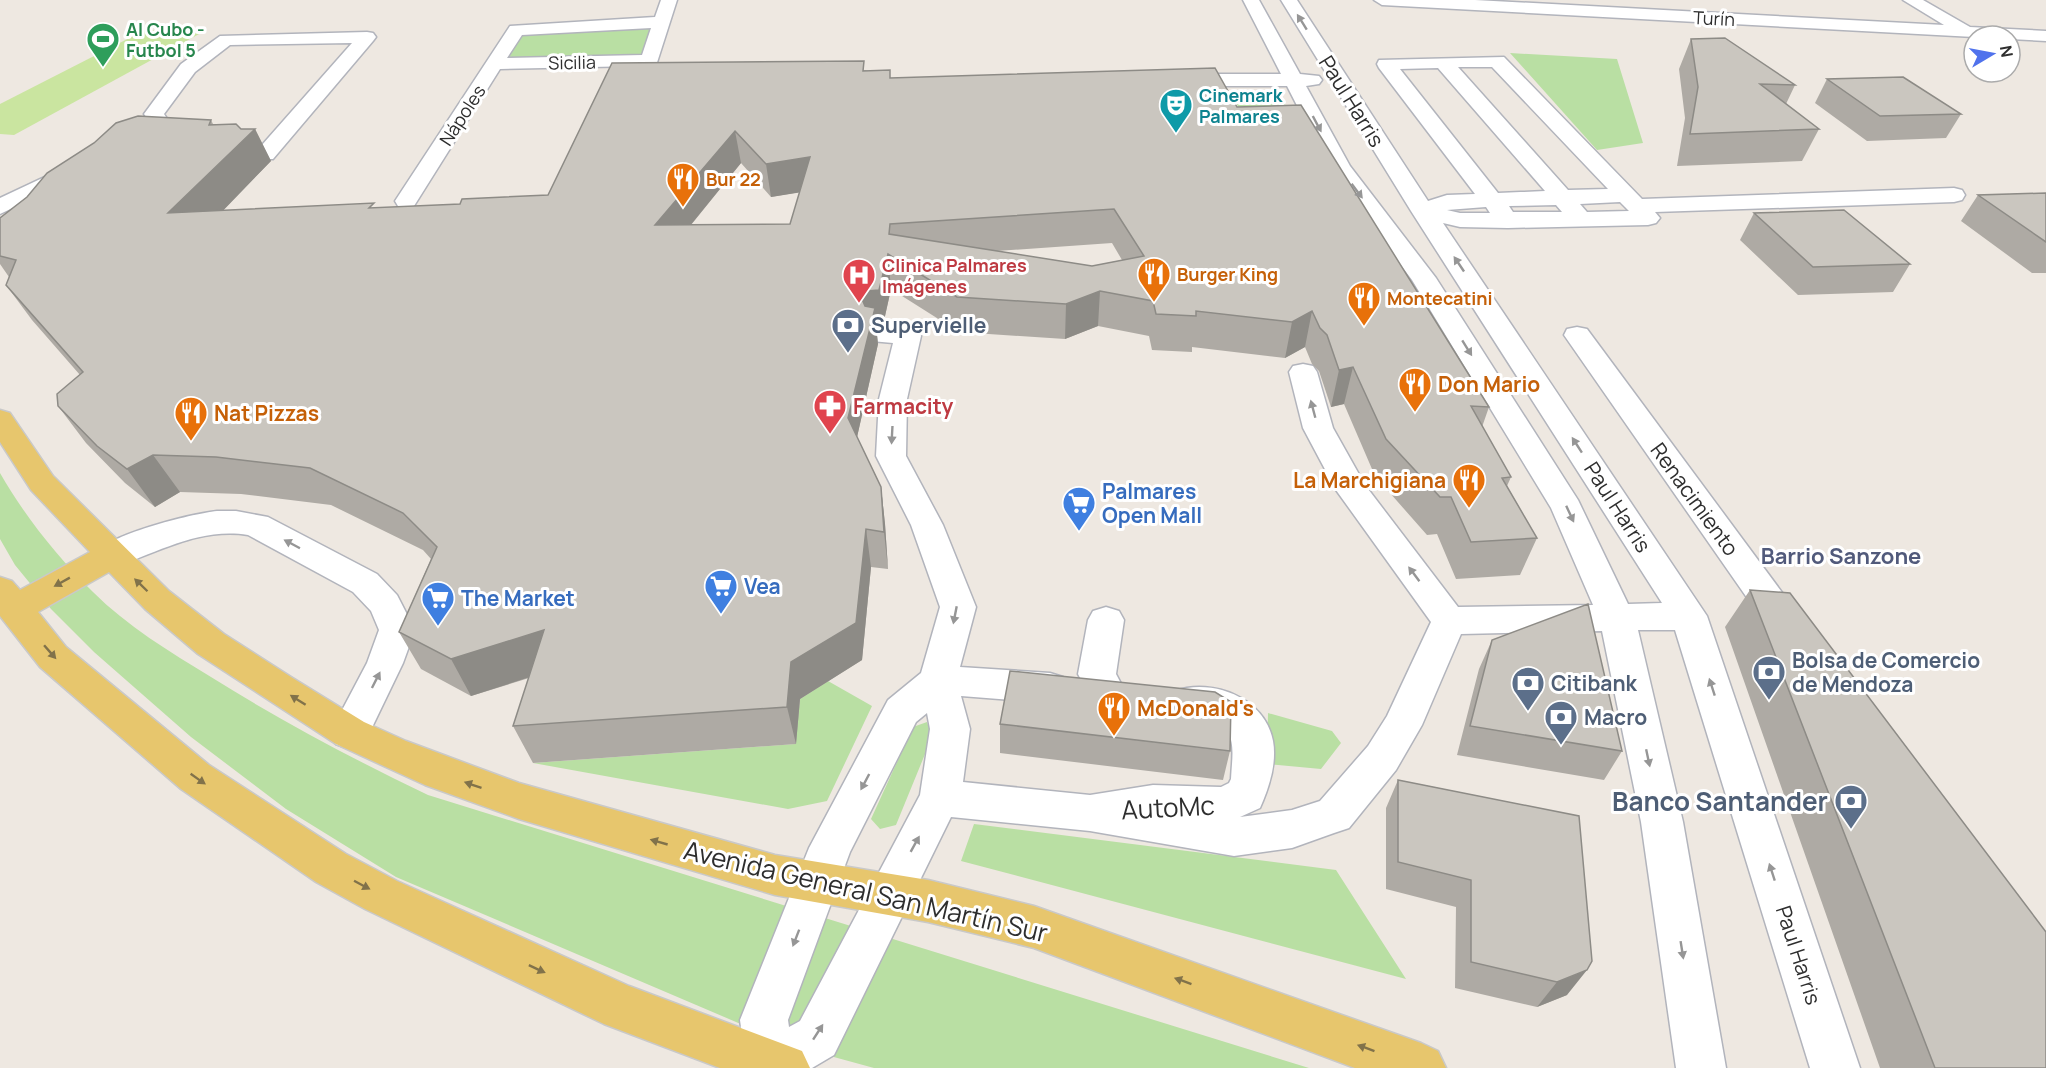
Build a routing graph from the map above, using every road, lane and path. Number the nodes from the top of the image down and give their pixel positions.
1 (669, 0) edge
2 (1251, 0) edge
3 (1288, 0) edge
4 (1382, 0) edge
5 (1911, 0) edge
6 (662, 22) junction
7 (1962, 28) edge
8 (516, 30) joint
9 (1962, 32) edge
10 (2022, 35) edge
11 (2046, 36) edge
12 (648, 60) junction
13 (1443, 62) junction
14 (495, 64) junction
15 (1163, 80) edge
16 (1294, 80) junction
17 (1338, 80) junction
18 (689, 81) edge
19 (110, 149) edge
20 (265, 154) dead end
21 (90, 160) edge
22 (51, 183) junction
23 (1954, 195) dead end
24 (1561, 198) junction
25 (406, 201) dead end
26 (1492, 201) junction
27 (1631, 201) junction
28 (0, 207) edge
29 (1423, 211) junction
30 (1374, 214) junction
31 (1581, 219) junction
32 (1508, 221) junction
33 (0, 230) edge
34 (895, 335) dead end
35 (1577, 335) dead end
36 (1303, 372) dead end
37 (0, 419) edge
38 (110, 556) junction
39 (7, 600) edge
40 (1689, 616) junction
41 (1617, 618) junction
42 (1106, 620) dead end
43 (1449, 621) junction
44 (1808, 655) edge
45 (938, 681) junction
46 (1134, 697) junction
47 (350, 733) junction
48 (940, 798) junction
49 (1090, 813) junction
50 (817, 883) junction
51 (888, 896) junction
52 (775, 1067) edge
53 (1421, 1068) edge
54 (1701, 1068) edge
55 (1835, 1068) edge

1 - 6 street
2 - 16 street, Paul Harris
17 -> 3 street, Paul Harris
4 - 9 street, Turín
5 - 7 street
6 - 8 street, Sicilia
6 - 12 street
8 - 14 street, Nápoles
10 - 11 street, Turín
12 - 14 street, Sicilia
12 - 18 street
13 - 24 street
13 - 26 street
13 - 27 street
14 - 25 street, Nápoles
15 - 16 street
16 - 17 street
16 -> 30 street, Paul Harris
17 - 29 street, Paul Harris
19 - 20 street
21 - 22 street
22 - 28 street
22 - 33 street
23 - 27 street
24 - 26 street
24 - 27 street
24 - 31 street
26 - 29 street
26 - 32 street
27 - 31 street
29 - 30 street
29 - 32 street
40 -> 29 street, Paul Harris
30 -> 41 street, Paul Harris
31 - 32 street
34 -> 45 street
35 - 44 street, Renacimiento
43 -> 36 street
37 - 38 main road, Avenida General San Martín Sur
38 -> 39 main road
47 -> 38 main road, Avenida General San Martín Sur
47 -> 38 street
39 -> 52 main road
40 - 41 street
55 -> 40 street, Paul Harris
41 - 43 street
41 -> 54 street, Paul Harris
42 - 46 street
43 - 49 street
45 - 46 street
45 - 48 street
45 -> 50 street
46 - 49 street, AutoMc
50 -> 47 main road, Avenida General San Martín Sur
48 - 49 street
51 -> 48 street
50 - 51 main road, Avenida General San Martín Sur
50 -> 52 street
52 -> 51 street
53 -> 51 main road, Avenida General San Martín Sur

